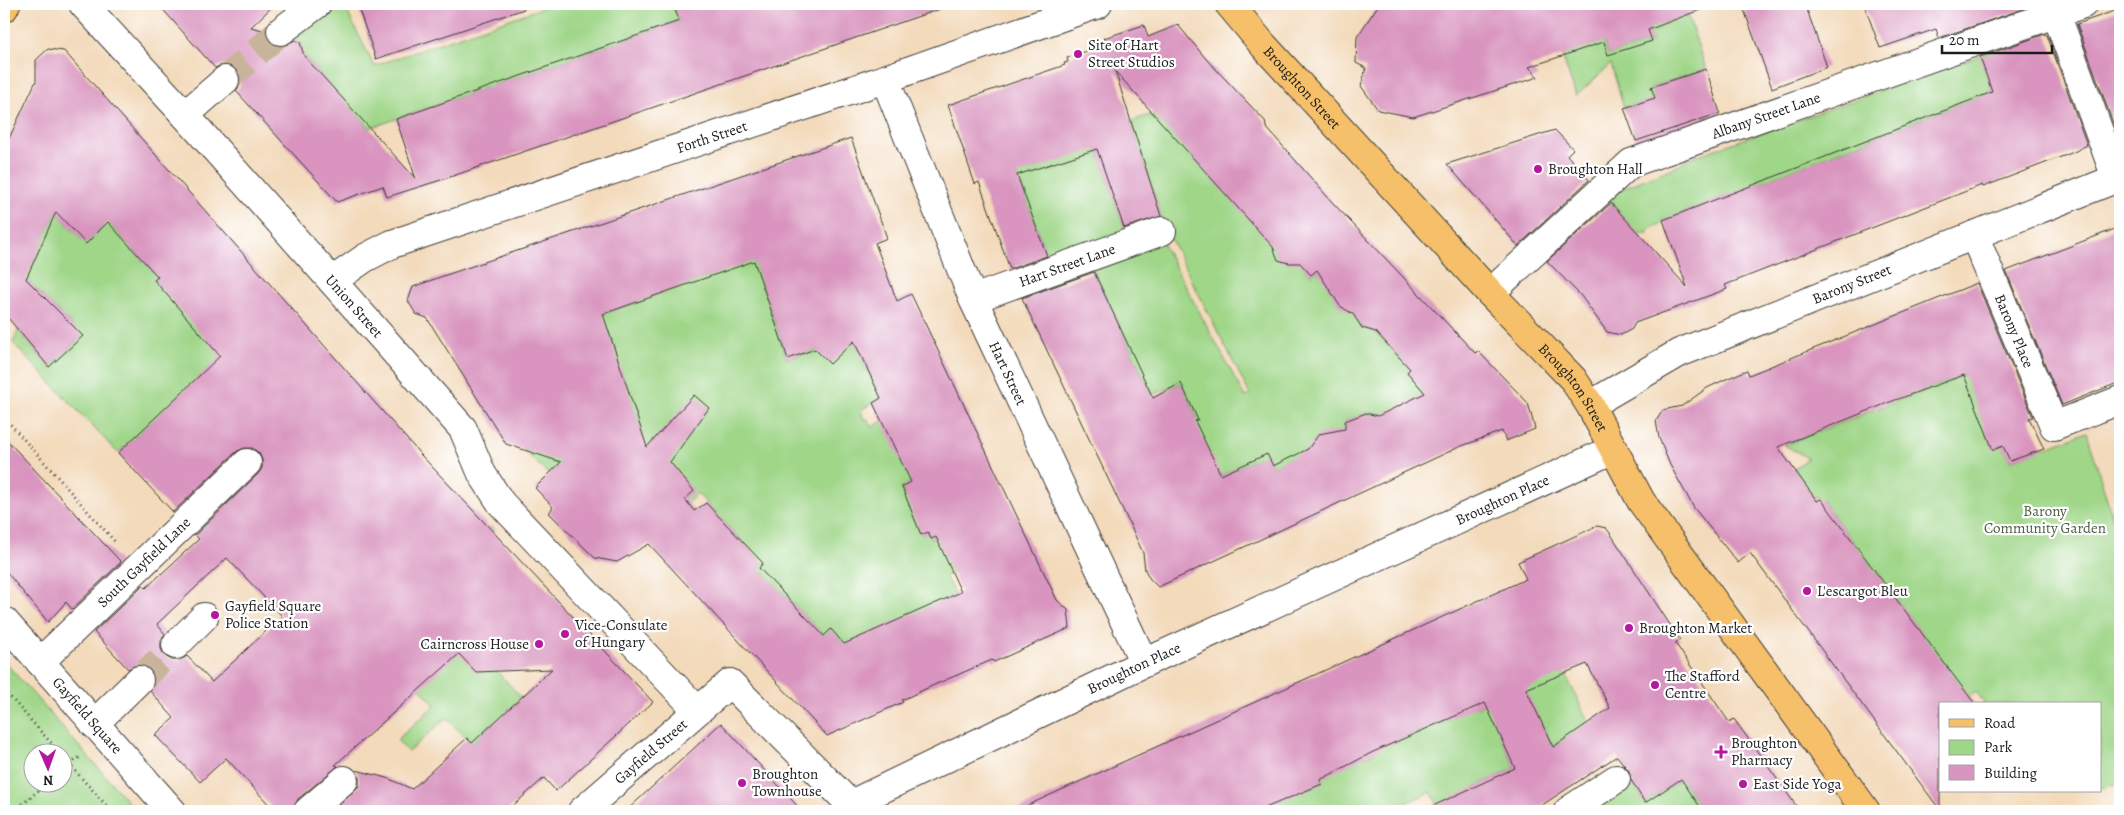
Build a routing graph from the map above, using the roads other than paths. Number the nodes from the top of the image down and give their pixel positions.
1 (6, 4) edge
2 (83, 4) edge
3 (317, 4) edge
4 (1098, 4) edge
5 (2083, 4) edge
6 (1235, 5) edge
7 (4, 8) edge
8 (2052, 8) edge
9 (282, 31) tunnel mouth
10 (885, 79) junction
11 (225, 80) tunnel mouth
12 (185, 115) junction
13 (2118, 178) edge
14 (1162, 231) dead end
15 (1974, 235) junction
16 (332, 281) junction
17 (1490, 293) junction
18 (972, 299) junction
19 (2120, 400) edge
20 (1590, 405) junction
21 (1614, 449) junction
22 (247, 463) dead end
23 (204, 617) dead end
24 (4, 621) edge
25 (176, 645) tunnel mouth
26 (40, 662) junction
27 (1144, 663) junction
28 (139, 680) tunnel mouth
29 (697, 710) junction
30 (94, 724) junction
31 (1616, 779) dead end
32 (344, 780) dead end
33 (854, 808) edge
34 (172, 811) edge
35 (308, 811) edge
36 (582, 811) edge
37 (1568, 811) edge
38 (1866, 811) edge

1 - 7 main road
2 - 12 street, Union Street
3 - 9 street
4 - 10 street, Forth Street
5 - 8 street, Albany Street Lane
6 - 17 main road, Broughton Street
8 - 13 street
8 - 17 street, Albany Street Lane
10 - 16 street, Forth Street
10 - 18 street, Hart Street
11 - 12 street
12 - 16 street, Union Street
13 - 15 street, Barony Street
14 - 18 street, Hart Street Lane
15 - 19 street, Barony Place
15 - 20 street, Barony Street
16 - 29 street, Union Street
17 - 20 main road, Broughton Street
18 - 27 street, Hart Street
20 - 21 main road, Broughton Street
21 - 27 street, Broughton Place
21 - 38 main road, Broughton Street
22 - 26 street, South Gayfield Lane
23 - 25 street
24 - 26 street, Gayfield Square
26 - 30 street, Gayfield Square
27 - 33 street, Broughton Place
28 - 30 street
29 - 33 street, Broughton Place
29 - 36 street, Gayfield Street
30 - 34 street, Gayfield Square
31 - 37 street
32 - 35 street

